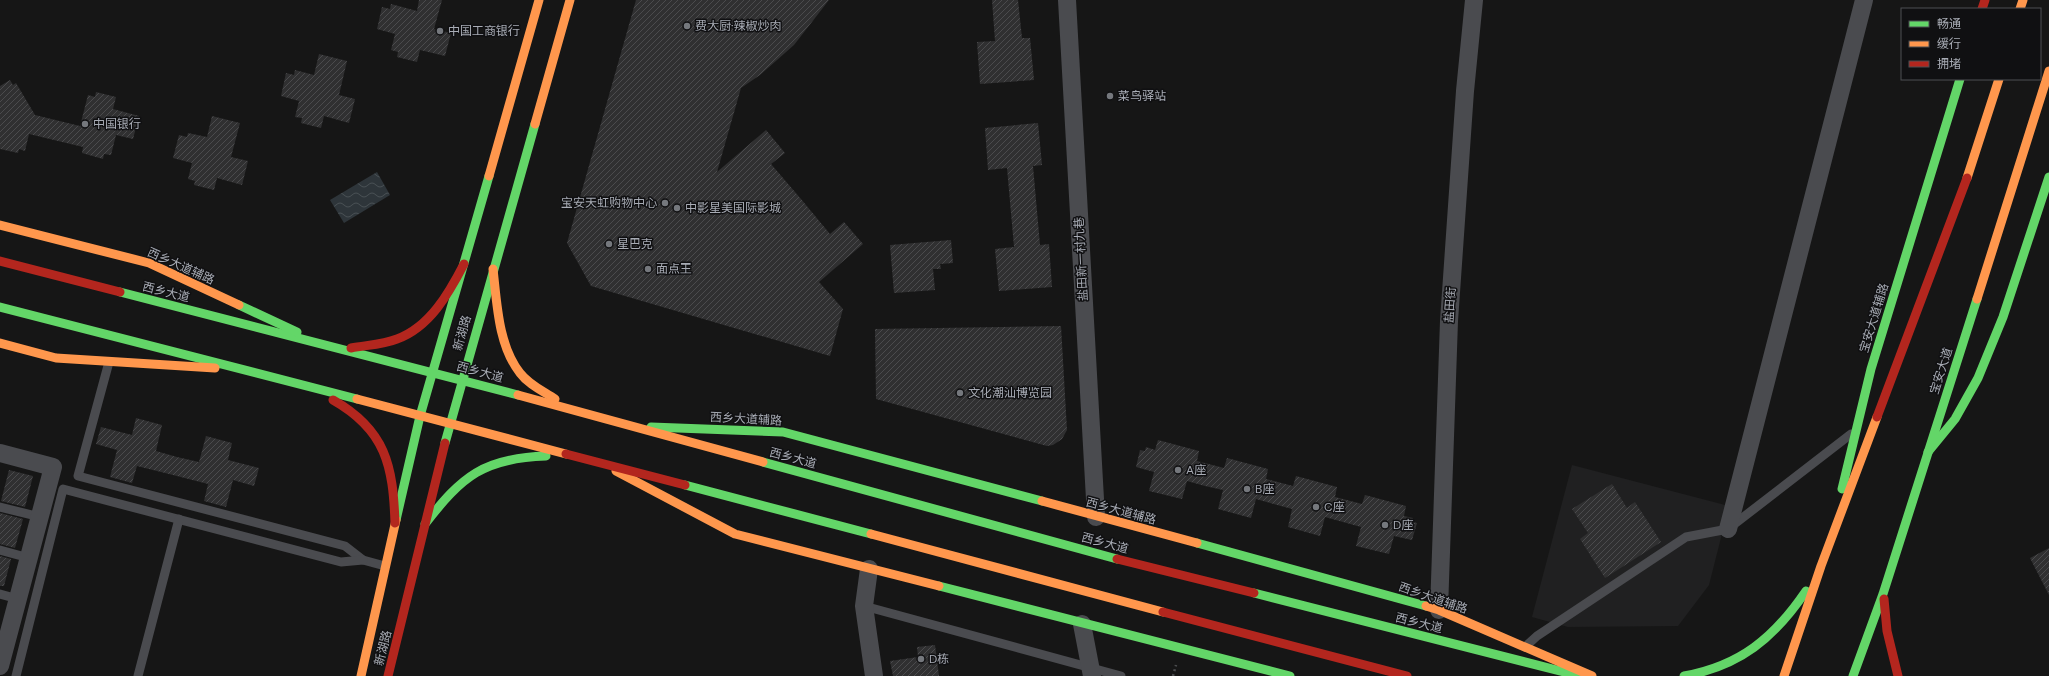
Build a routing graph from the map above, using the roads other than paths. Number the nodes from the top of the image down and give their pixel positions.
1 (539, 0) edge
2 (570, 0) edge
3 (1067, 0) edge
4 (1474, 0) edge
5 (1864, 0) edge
6 (2049, 71) edge
7 (1960, 80) edge
8 (1999, 80) edge
9 (2049, 177) edge
10 (0, 225) edge
11 (0, 261) edge
12 (464, 264) junction
13 (493, 269) junction
14 (0, 307) edge
15 (0, 343) edge
16 (322, 344) junction
17 (342, 349) junction
18 (109, 361) junction
19 (242, 369) junction
20 (432, 372) junction
21 (461, 380) junction
22 (313, 388) junction
23 (575, 411) junction
24 (420, 416) junction
25 (450, 424) junction
26 (630, 426) junction
27 (1858, 429) junction
28 (0, 453) edge
29 (1928, 453) junction
30 (572, 456) junction
31 (601, 463) junction
32 (0, 507) edge
33 (40, 517) junction
34 (1096, 517) junction
35 (180, 519) junction
36 (395, 523) junction
37 (425, 524) junction
38 (1728, 529) junction
39 (0, 550) edge
40 (29, 558) junction
41 (363, 560) junction
42 (386, 566) junction
43 (1821, 566) junction
44 (869, 569) junction
45 (0, 594) edge
46 (1883, 594) junction
47 (18, 599) junction
48 (864, 606) junction
49 (1440, 610) junction
50 (1082, 624) junction
51 (4, 638) edge
52 (1525, 647) junction
53 (1517, 660) junction
54 (0, 666) edge
55 (1091, 672) edge
56 (16, 676) edge
57 (138, 676) edge
58 (360, 676) edge
59 (388, 676) edge
60 (874, 676) edge
61 (1121, 676) edge
62 (1290, 676) edge
63 (1407, 676) edge
64 (1580, 676) edge
65 (1592, 676) edge
66 (1684, 676) edge
67 (1784, 676) edge
68 (1853, 676) edge
69 (1898, 676) edge

1 - 12 main road, 新湖路
2 - 13 main road, 新湖路
3 - 34 street, 盐田新一村九巷
4 - 49 street, 盐田街
5 - 38 street
6 - 29 main road, 宝安大道
7 - 27 main road, 宝安大道辅路
8 - 43 main road
9 - 29 main road
10 - 16 main road, 西乡大道辅路
11 - 16 main road, 西乡大道
12 - 17 main road
12 - 20 main road, 新湖路
13 - 21 main road, 新湖路
13 - 23 main road
14 - 19 main road
15 - 18 main road
16 - 17 main road, 西乡大道
17 - 20 main road, 西乡大道
18 - 19 main road
18 - 41 lane
19 - 22 main road
20 - 21 main road, 西乡大道
20 - 24 main road, 新湖路
21 - 23 main road, 西乡大道
21 - 25 main road, 新湖路
22 - 24 main road
22 - 36 main road
23 - 26 main road, 西乡大道
24 - 25 main road
24 - 36 main road, 新湖路
25 - 30 main road
25 - 37 main road, 新湖路
26 - 34 main road, 西乡大道辅路
26 - 53 main road, 西乡大道
27 - 38 lane
27 - 43 main road, 宝安大道辅路
28 - 33 street
29 - 46 main road, 宝安大道
30 - 31 main road
30 - 37 main road
31 - 44 main road
31 - 63 main road
32 - 33 lane
33 - 40 street
34 - 49 main road, 西乡大道辅路
35 - 41 lane
35 - 56 lane
35 - 57 lane
36 - 42 main road, 新湖路
37 - 59 main road, 新湖路
38 - 52 lane
39 - 40 lane
40 - 47 street
41 - 42 lane
42 - 58 main road, 新湖路
43 - 66 main road
43 - 67 main road
44 - 48 street
44 - 50 main road
45 - 47 lane
46 - 68 main road, 宝安大道
46 - 69 main road
47 - 51 street
48 - 55 lane
48 - 60 street
49 - 52 main road, 西乡大道辅路
50 - 55 street
50 - 62 main road
51 - 54 street
52 - 53 lane
52 - 65 main road, 西乡大道辅路
53 - 64 main road, 西乡大道
55 - 61 lane

